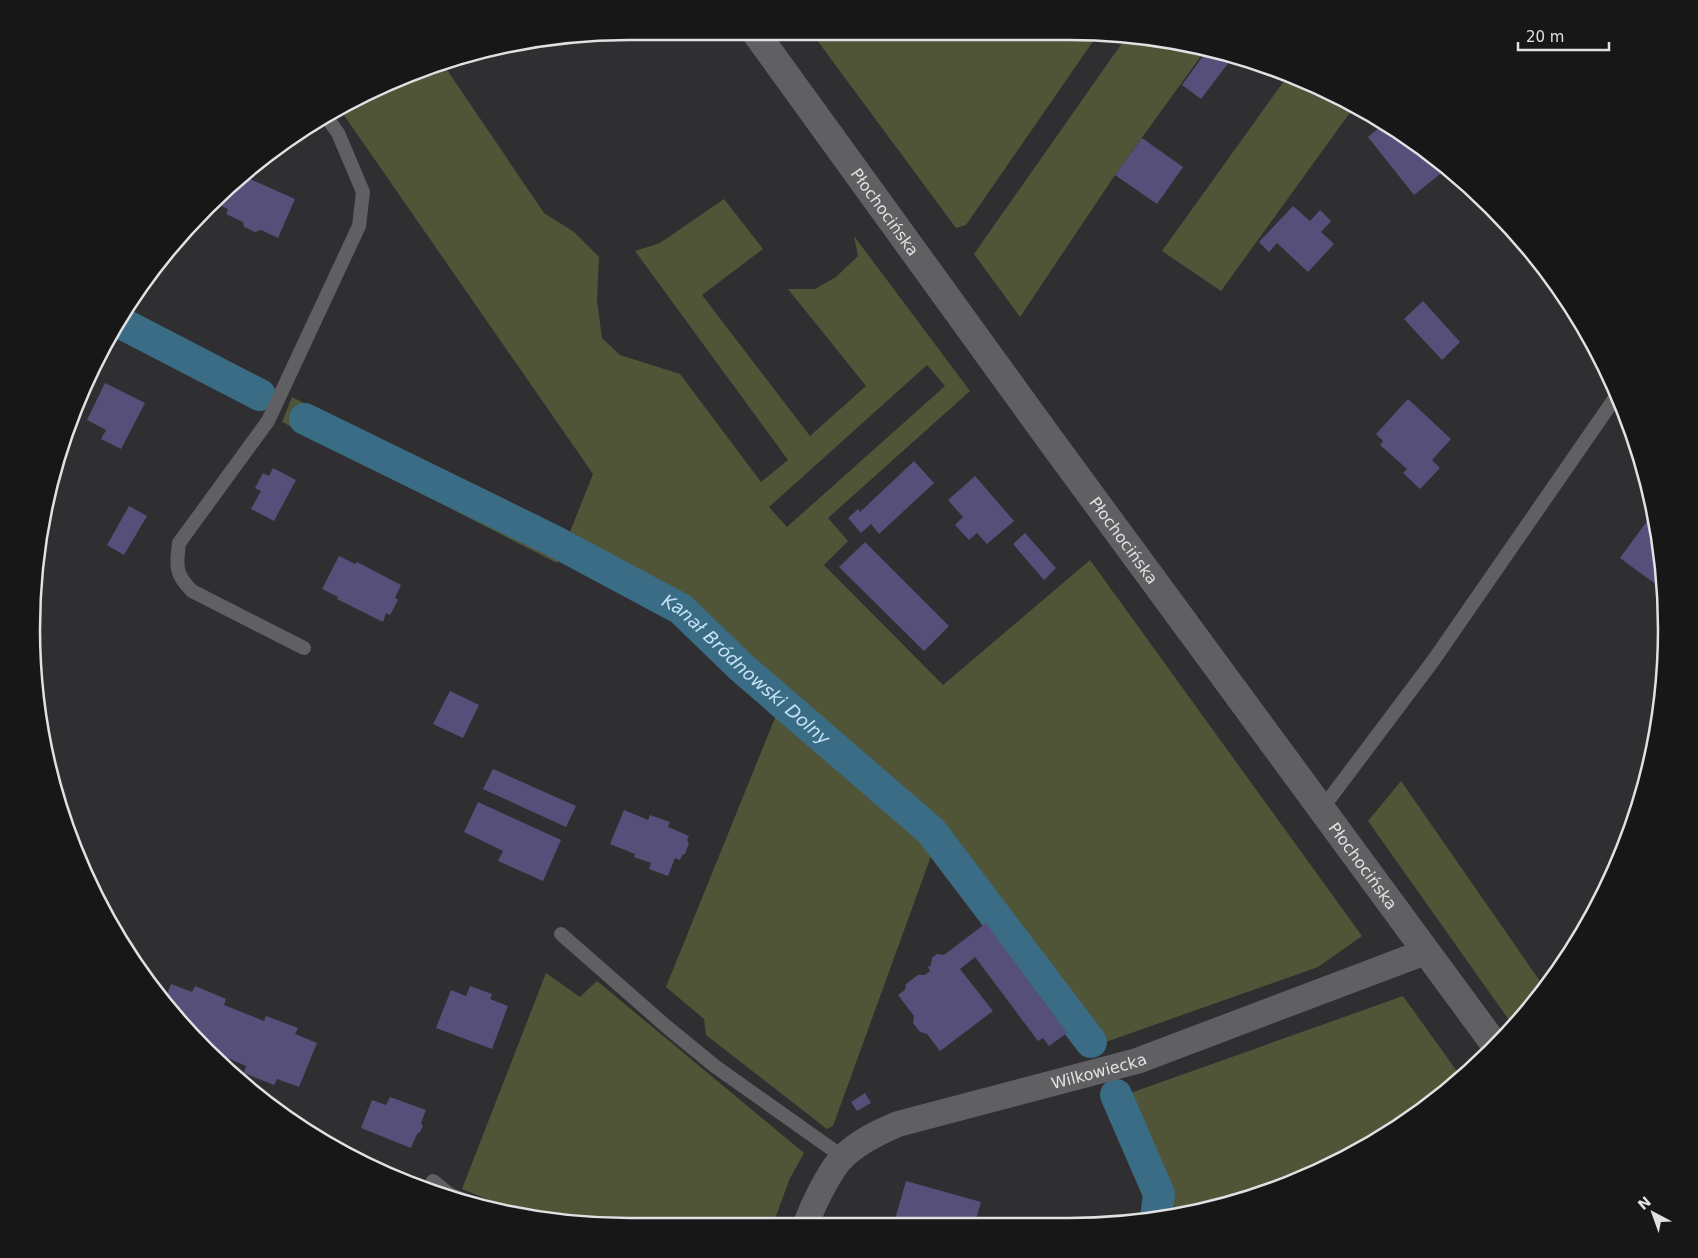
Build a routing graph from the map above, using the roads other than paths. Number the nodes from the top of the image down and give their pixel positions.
1 (761, 40) edge
2 (330, 122) edge
3 (1612, 402) edge
4 (304, 648) dead end
5 (1321, 810) junction
6 (562, 934) dead end
7 (1425, 952) junction
8 (1491, 1039) edge
9 (843, 1157) junction
10 (433, 1181) dead end
11 (441, 1187) edge
12 (809, 1218) edge

1 - 5 main road, Płochocińska
2 - 4 lane
3 - 5 lane
5 - 7 main road, Płochocińska
6 - 9 lane
7 - 8 main road, Płochocińska
7 - 9 street, Wilkowiecka
9 - 12 street, Wilkowiecka
10 - 11 lane

